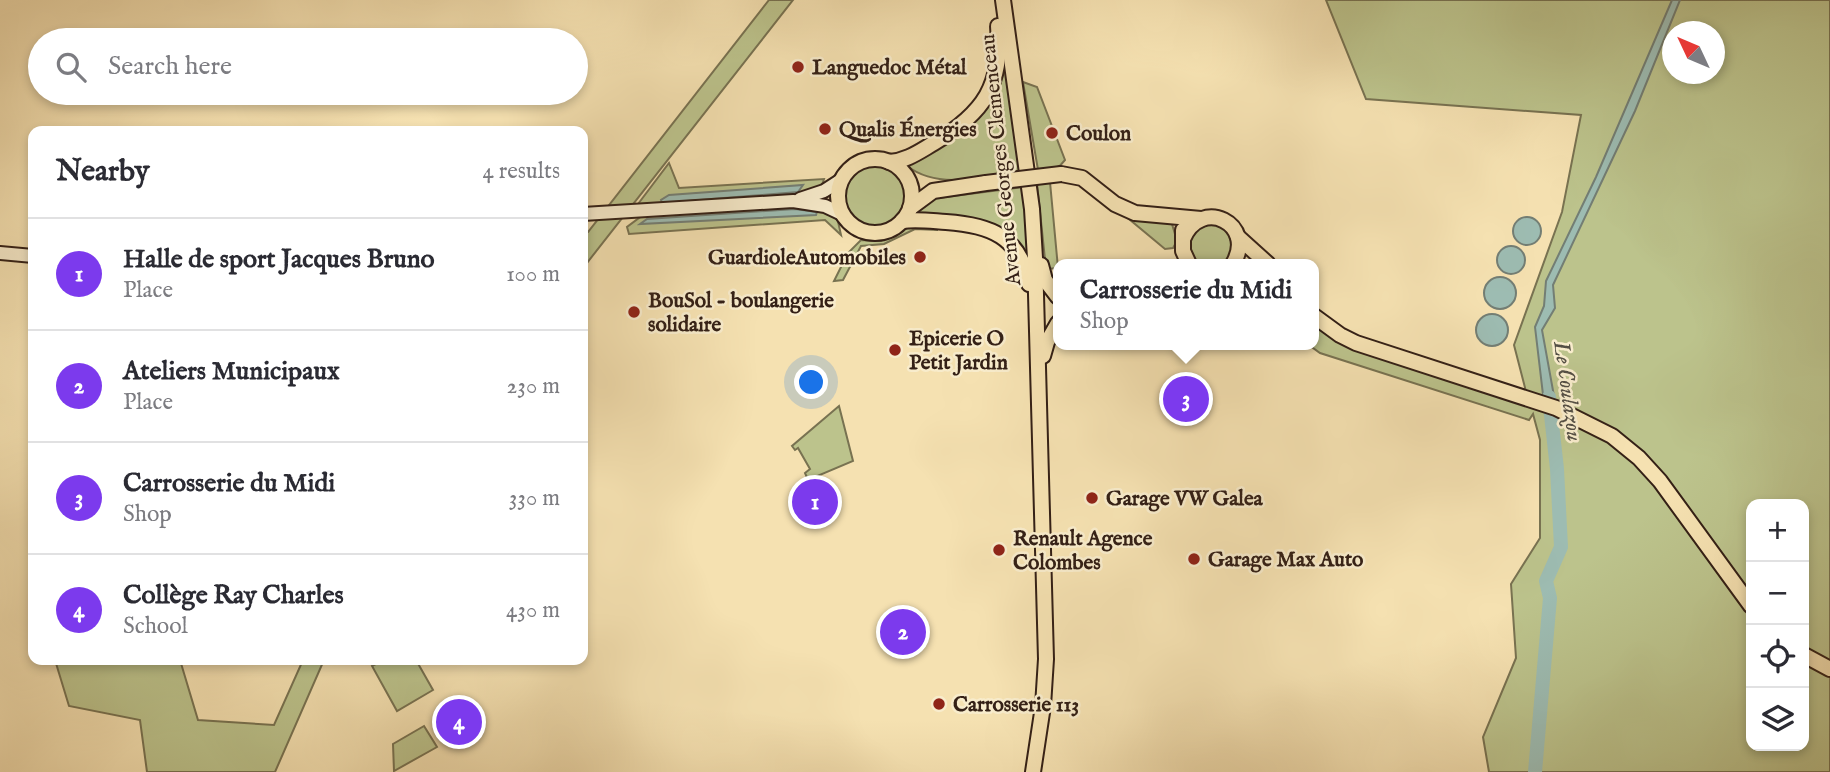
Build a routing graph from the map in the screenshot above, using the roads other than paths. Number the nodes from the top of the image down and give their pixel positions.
1 (995, 0) edge
2 (1003, 0) edge
3 (1022, 129) junction
4 (889, 162) junction
5 (904, 173) junction
6 (841, 180) junction
7 (950, 187) junction
8 (793, 201) junction
9 (910, 208) junction
10 (588, 214) edge
11 (842, 214) junction
12 (1167, 215) junction
13 (1201, 219) junction
14 (902, 221) junction
15 (1238, 237) junction
16 (1183, 239) junction
17 (0, 253) edge
18 (28, 256) edge
19 (1187, 259) edge
20 (1235, 259) edge
21 (1262, 259) edge
22 (1053, 289) edge
23 (1319, 319) edge
24 (1053, 332) edge
25 (1040, 402) junction
26 (1746, 599) edge
27 (1809, 658) edge
28 (1830, 669) edge
29 (1033, 772) edge

1 - 4 main road
2 - 3 main road, Avenue Georges Clemenceau
3 - 22 main road
3 - 25 main road, Avenue Georges Clemenceau
4 - 5 main road
4 - 6 main road
5 - 7 main road
5 - 9 main road
6 - 8 street
6 - 11 main road
7 - 9 main road
7 - 12 main road, bridge
8 - 10 street
8 - 11 street
9 - 14 main road
11 - 14 main road
12 - 13 main road
12 - 16 main road
13 - 15 main road
13 - 16 main road
14 - 25 main road
15 - 20 main road
15 - 21 main road
16 - 19 main road
17 - 18 street
23 - 26 main road
24 - 25 main road
25 - 29 main road, Avenue Georges Clemenceau
27 - 28 main road

